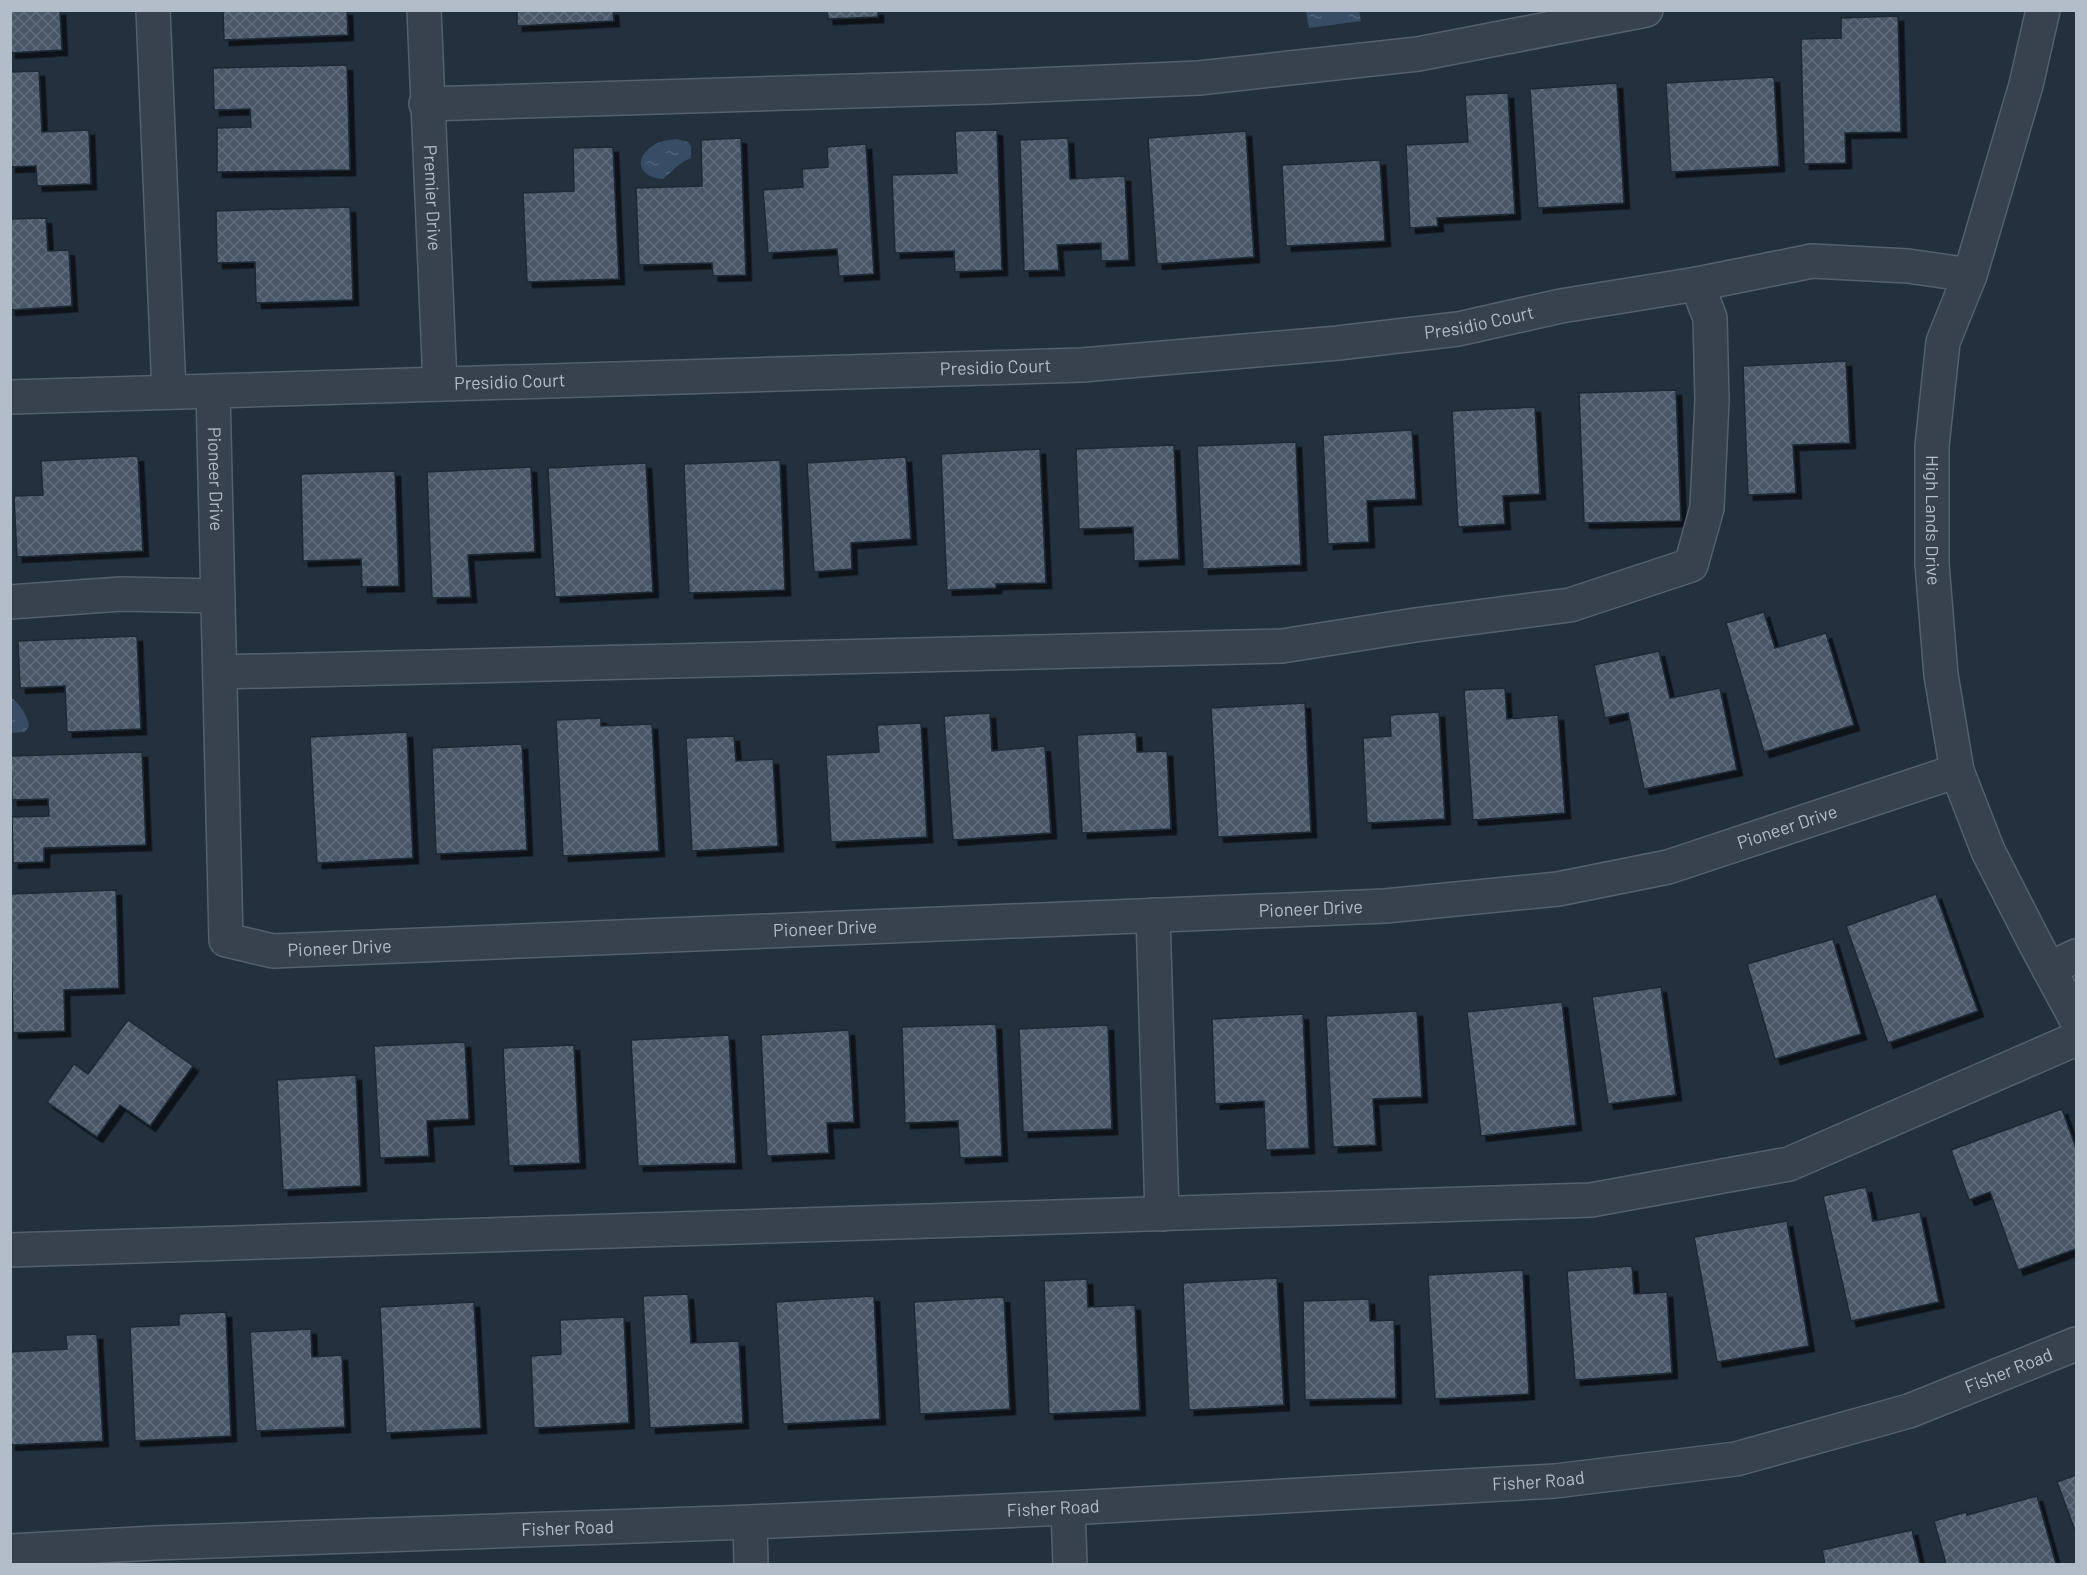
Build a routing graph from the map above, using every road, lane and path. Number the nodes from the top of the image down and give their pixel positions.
1 (153, 10) edge
2 (424, 10) edge
3 (1646, 10) edge
4 (2043, 10) edge
5 (426, 104) junction
6 (1970, 275) junction
7 (1697, 284) junction
8 (440, 384) junction
9 (213, 391) junction
10 (169, 392) junction
11 (10, 397) edge
12 (218, 596) junction
13 (10, 602) edge
14 (220, 672) junction
15 (1957, 771) junction
16 (1153, 915) junction
17 (2063, 963) edge
18 (2076, 1019) edge
19 (2076, 1039) edge
20 (1162, 1214) junction
21 (10, 1250) edge
22 (2076, 1344) edge
23 (1068, 1508) junction
24 (750, 1522) junction
25 (10, 1551) edge
26 (156, 1554) edge
27 (751, 1564) edge
28 (1070, 1564) edge

1 - 10 street
2 - 5 street, Premier Drive
3 - 5 street
4 - 6 street, High Lands Drive
5 - 8 street, Premier Drive
6 - 7 street, Presidio Court
6 - 15 street, High Lands Drive
7 - 8 street, Presidio Court
7 - 14 street
8 - 9 street, Presidio Court
9 - 10 street, Presidio Court
9 - 12 street, Pioneer Drive
10 - 11 street, Presidio Court
12 - 13 street
12 - 14 street, Pioneer Drive
14 - 16 street, Pioneer Drive
15 - 16 street, Pioneer Drive
15 - 17 street, High Lands Drive
16 - 20 street
17 - 18 street, High Lands Drive
19 - 20 street
20 - 21 street
22 - 23 street, Fisher Road
23 - 24 street, Fisher Road
23 - 28 street
24 - 26 street, Fisher Road
24 - 27 street
25 - 26 street, Fisher Road

